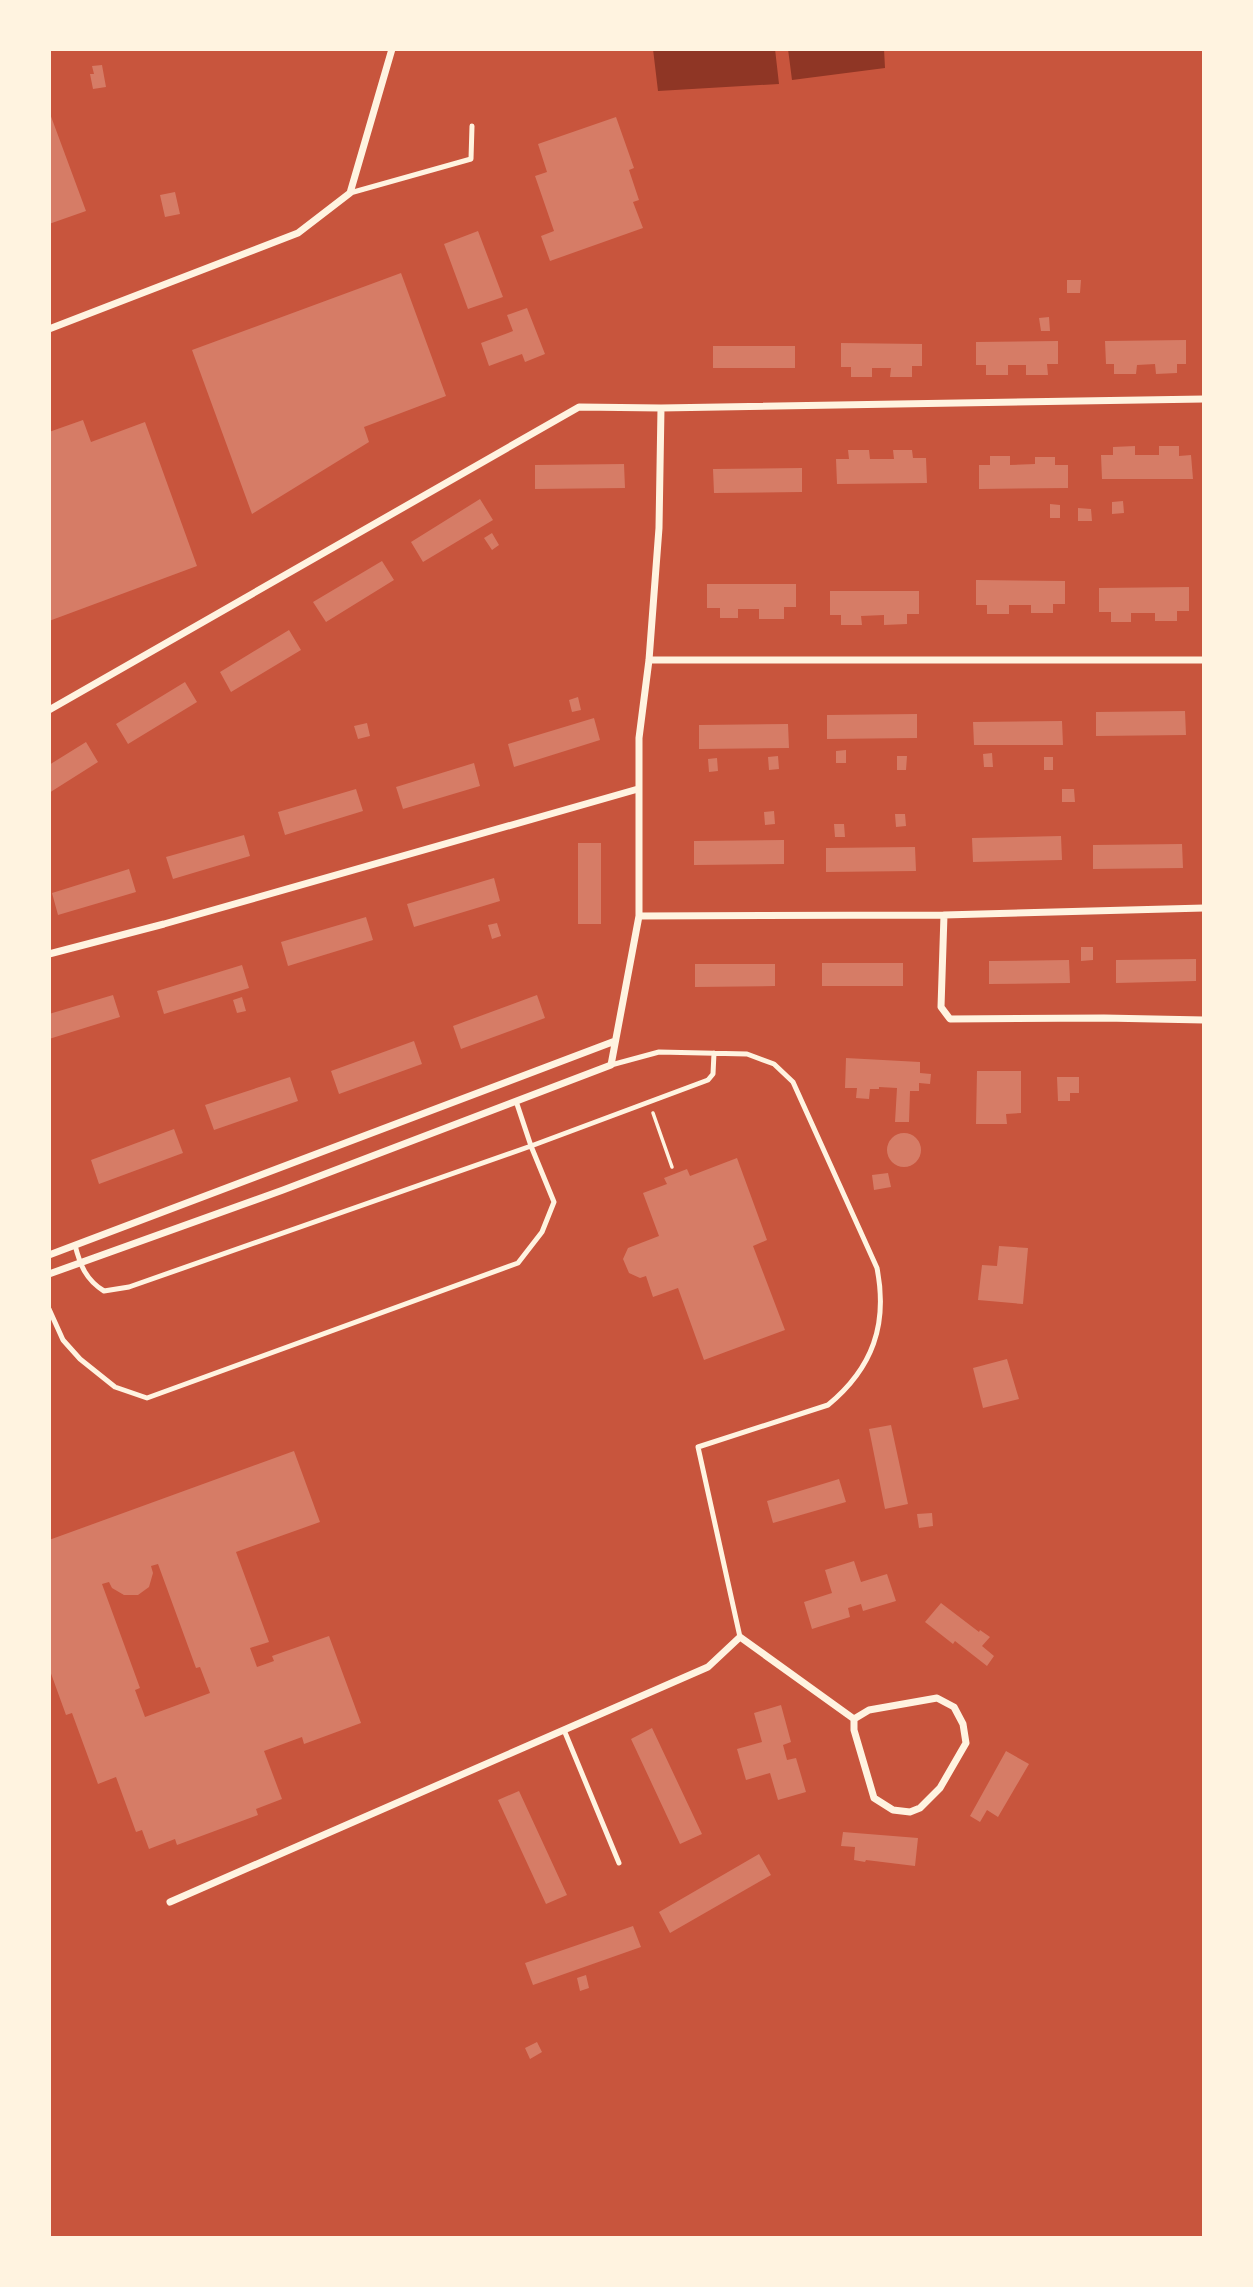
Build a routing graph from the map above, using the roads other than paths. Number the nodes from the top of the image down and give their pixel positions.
1 (392, 49) edge
2 (472, 126) dead end
3 (350, 193) junction
4 (49, 329) edge
5 (1204, 399) edge
6 (661, 408) junction
7 (649, 660) junction
8 (1204, 660) edge
9 (49, 710) edge
10 (638, 789) junction
11 (1204, 908) edge
12 (944, 915) junction
13 (639, 916) junction
14 (49, 954) edge
15 (1204, 1020) edge
16 (615, 1041) junction
17 (714, 1053) junction
18 (611, 1065) junction
19 (516, 1101) junction
20 (531, 1146) junction
21 (75, 1245) junction
22 (49, 1255) edge
23 (80, 1263) junction
24 (49, 1274) edge
25 (49, 1309) edge
26 (740, 1637) junction
27 (854, 1719) junction
28 (564, 1730) junction
29 (619, 1863) dead end
30 (170, 1902) dead end

1 - 3 street
2 - 3 lane
3 - 4 street
5 - 6 street
6 - 7 street
6 - 9 street
7 - 8 street
7 - 10 street
10 - 13 street
10 - 14 street
11 - 12 street
12 - 13 street
12 - 15 street
13 - 16 street
16 - 18 street
16 - 21 street
17 - 18 lane
17 - 20 lane
17 - 26 lane
18 - 19 street
19 - 20 lane
19 - 23 street
20 - 23 lane
20 - 25 lane
21 - 22 street
21 - 23 lane
23 - 24 street
26 - 27 street
26 - 28 street
27 - 27 street
28 - 29 lane
28 - 30 street

